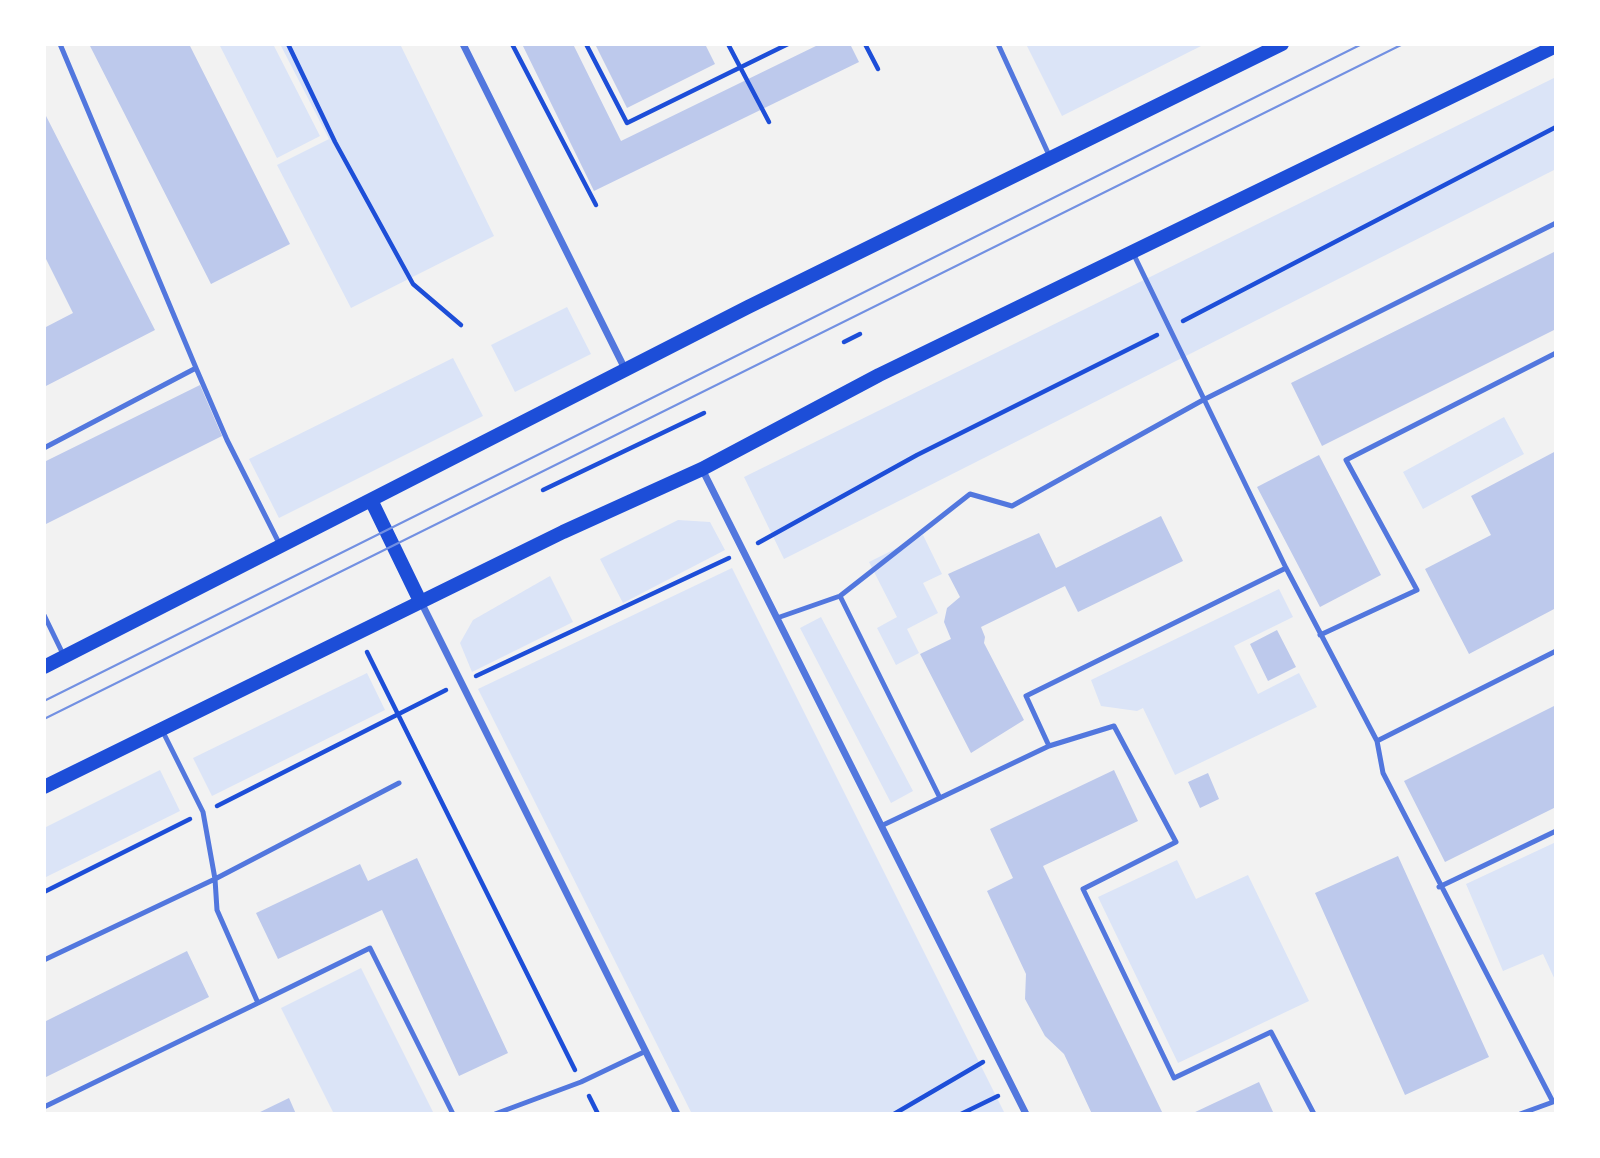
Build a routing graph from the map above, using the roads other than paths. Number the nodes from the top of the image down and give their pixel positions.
1 (60, 44) edge
2 (463, 44) edge
3 (998, 44) edge
4 (1282, 44) edge
5 (1556, 46) edge
6 (1051, 159) junction
7 (1556, 223) edge
8 (1133, 253) junction
9 (1556, 353) edge
10 (195, 368) junction
11 (627, 371) junction
12 (1203, 400) junction
13 (44, 448) edge
14 (702, 469) junction
15 (371, 500) junction
16 (281, 548) junction
17 (1286, 568) junction
18 (841, 596) junction
19 (420, 601) junction
20 (44, 615) edge
21 (777, 618) junction
22 (1320, 635) junction
23 (1556, 651) edge
24 (64, 657) junction
25 (44, 667) edge
26 (162, 730) junction
27 (1377, 741) junction
28 (1049, 746) junction
29 (399, 783) dead end
30 (44, 788) edge
31 (940, 798) junction
32 (881, 826) junction
33 (1556, 831) edge
34 (215, 879) junction
35 (1439, 887) junction
36 (44, 960) edge
37 (258, 1003) junction
38 (646, 1051) junction
39 (1555, 1103) edge
40 (44, 1107) edge
41 (453, 1114) edge
42 (495, 1114) edge
43 (677, 1114) edge
44 (1026, 1114) edge
45 (1314, 1114) edge
46 (1520, 1114) edge

1 - 10 lane
2 - 11 street
3 - 6 lane
4 - 6 main road
5 - 8 main road
6 - 11 main road
7 - 12 lane
8 - 12 lane
8 - 14 main road
9 - 22 lane
10 - 13 lane
10 - 16 lane
11 - 15 main road
12 - 17 lane
12 - 18 lane
14 - 19 main road
14 - 21 street
15 - 16 main road
15 - 19 main road
16 - 24 main road
17 - 22 lane
17 - 28 lane
18 - 21 lane
18 - 31 lane
19 - 26 main road
19 - 38 street
20 - 24 lane
21 - 32 street
22 - 27 lane
23 - 27 lane
24 - 25 main road
26 - 30 main road
26 - 34 lane
27 - 35 lane
28 - 31 lane
28 - 45 lane
29 - 34 lane
31 - 32 lane
32 - 44 street
33 - 35 lane
34 - 36 lane
34 - 37 lane
35 - 39 lane
37 - 40 lane
37 - 41 lane
38 - 42 lane
38 - 43 street
39 - 46 lane

